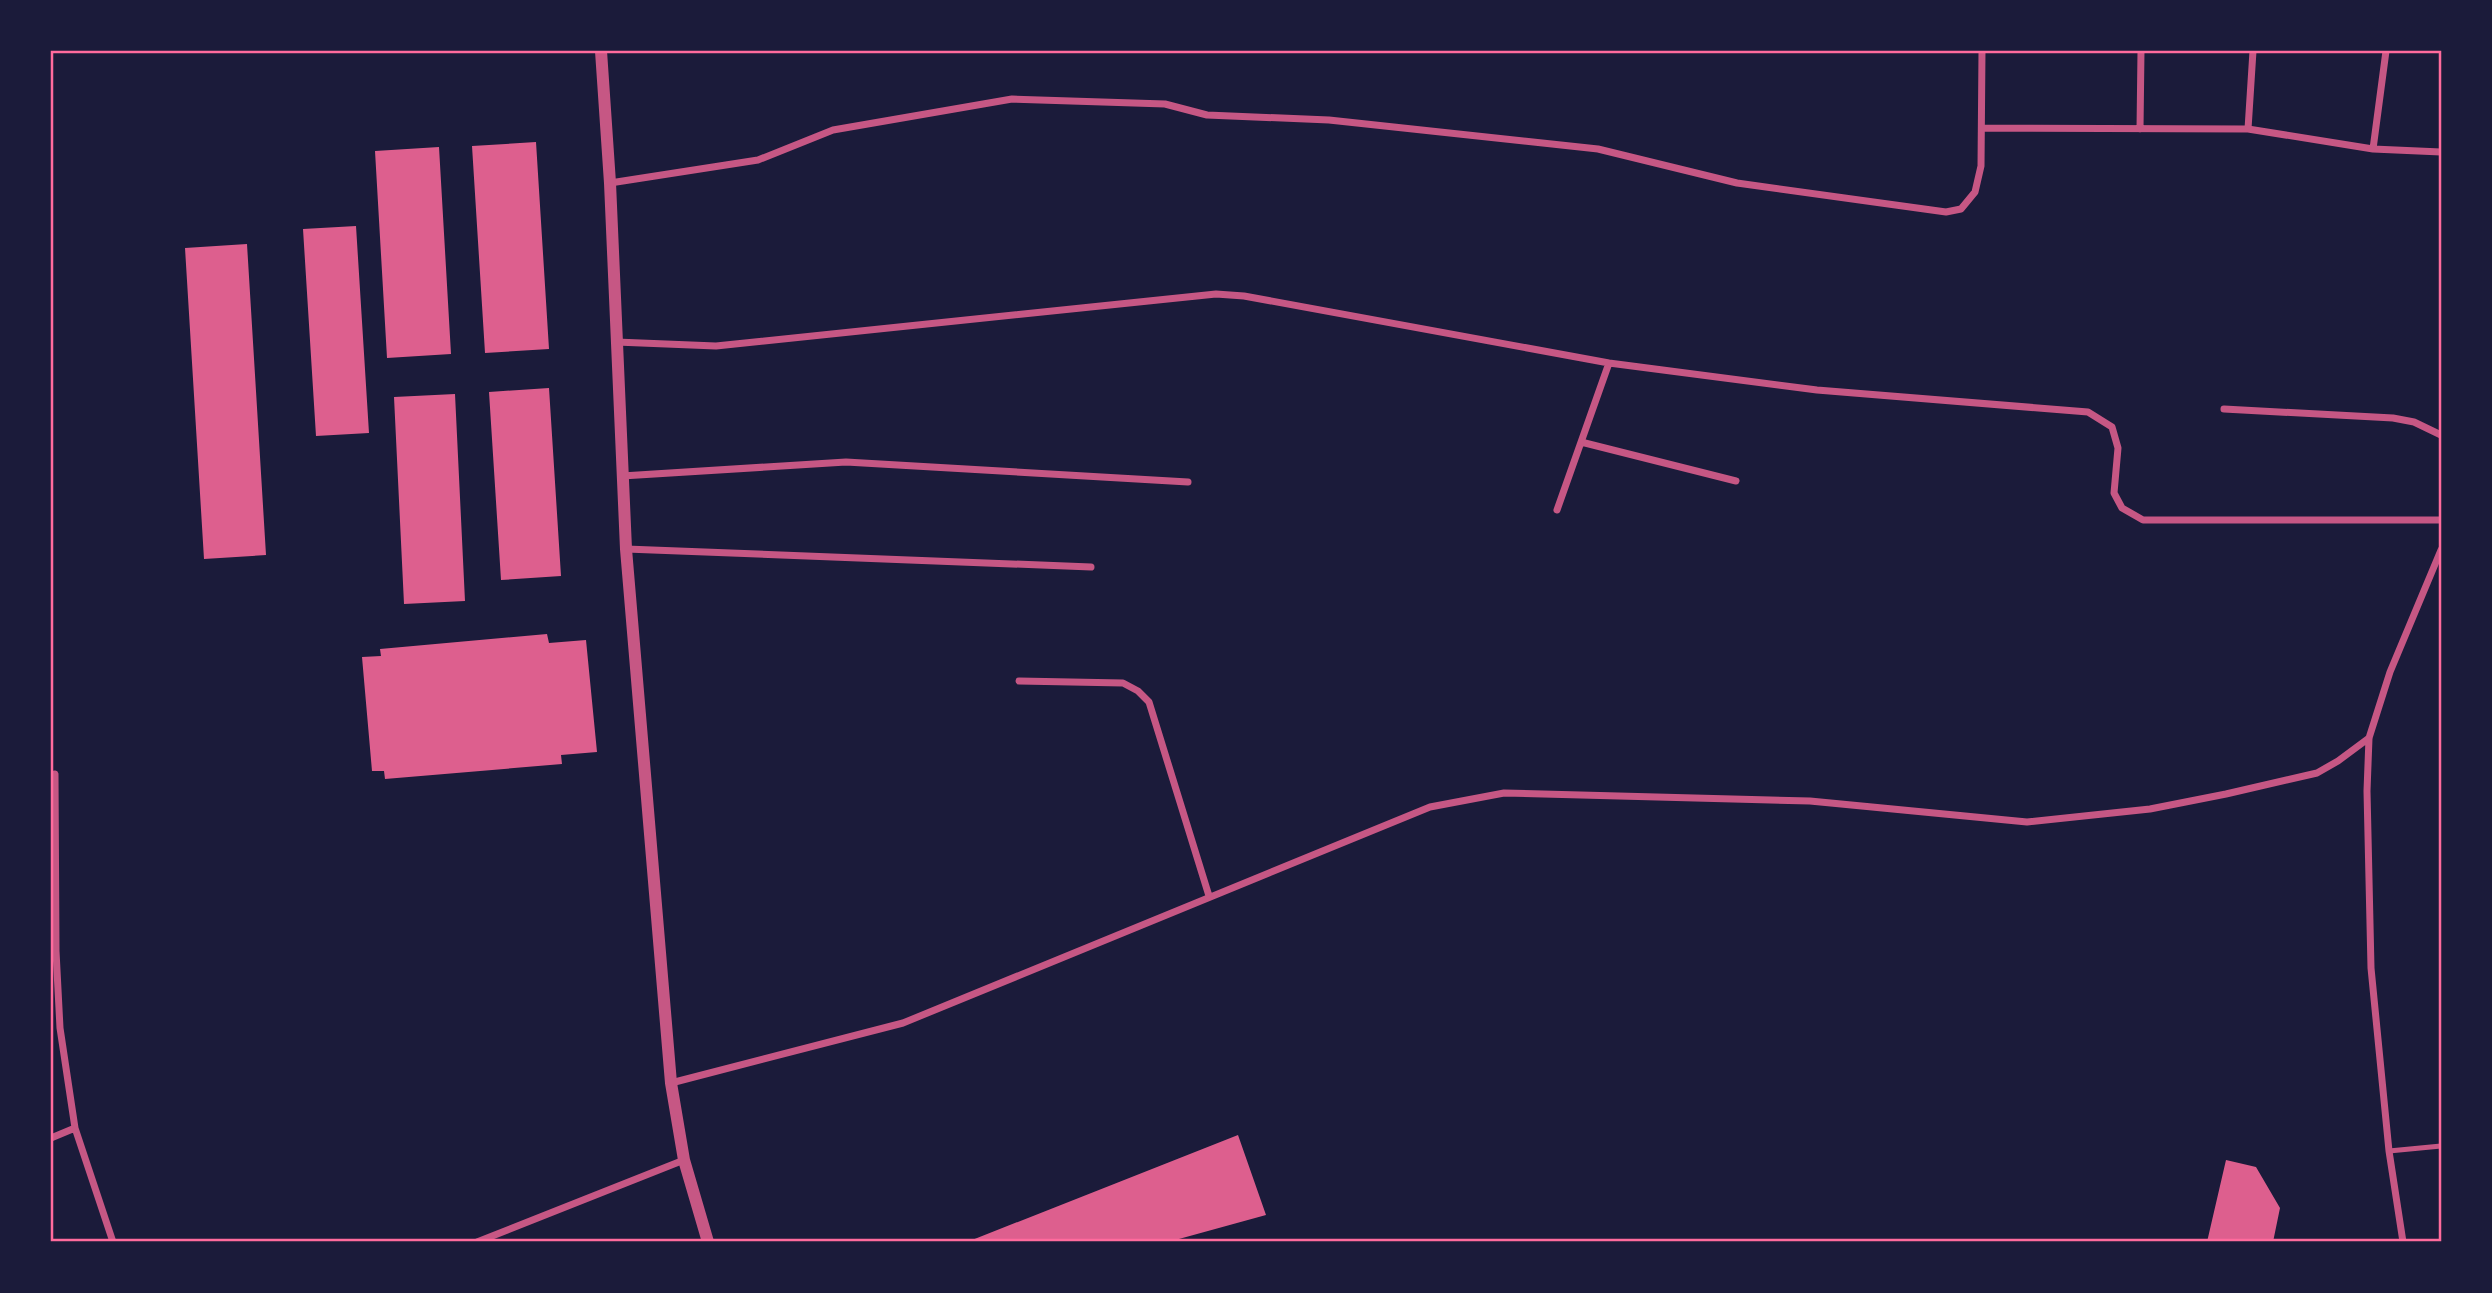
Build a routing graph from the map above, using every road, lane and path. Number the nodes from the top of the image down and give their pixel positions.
1 (601, 51) edge
2 (1982, 51) edge
3 (2141, 51) edge
4 (2253, 51) edge
5 (2386, 51) edge
6 (1983, 128) junction
7 (2140, 128) junction
8 (2248, 129) junction
9 (2373, 149) junction
10 (2441, 152) edge
11 (610, 183) junction
12 (616, 342) junction
13 (1609, 363) junction
14 (2224, 409) dead end
15 (2441, 435) edge
16 (1581, 442) junction
17 (622, 476) junction
18 (1737, 481) dead end
19 (1188, 482) dead end
20 (1557, 510) dead end
21 (2441, 520) edge
22 (626, 549) junction
23 (2441, 550) edge
24 (1091, 566) dead end
25 (1019, 681) dead end
26 (2369, 738) junction
27 (51, 775) edge
28 (1209, 896) junction
29 (671, 1083) junction
30 (75, 1128) junction
31 (51, 1138) edge
32 (2441, 1146) edge
33 (2389, 1151) junction
34 (684, 1160) junction
35 (113, 1242) edge
36 (477, 1242) edge
37 (708, 1242) edge
38 (2403, 1242) edge

1 - 11 street
2 - 6 street
3 - 7 street
4 - 8 street
5 - 9 street
6 - 7 street
6 - 11 street
7 - 8 street
8 - 9 street
9 - 10 street
11 - 12 street
12 - 13 street
12 - 17 street
13 - 16 street
13 - 21 street
14 - 15 street
16 - 18 street
16 - 20 street
17 - 19 street
17 - 22 street
22 - 24 street
22 - 29 street
23 - 26 street
25 - 28 street
26 - 28 street
26 - 33 street
27 - 30 street
28 - 29 street
29 - 34 street
30 - 31 street
30 - 35 street
32 - 33 lane
33 - 38 street
34 - 36 street
34 - 37 street

